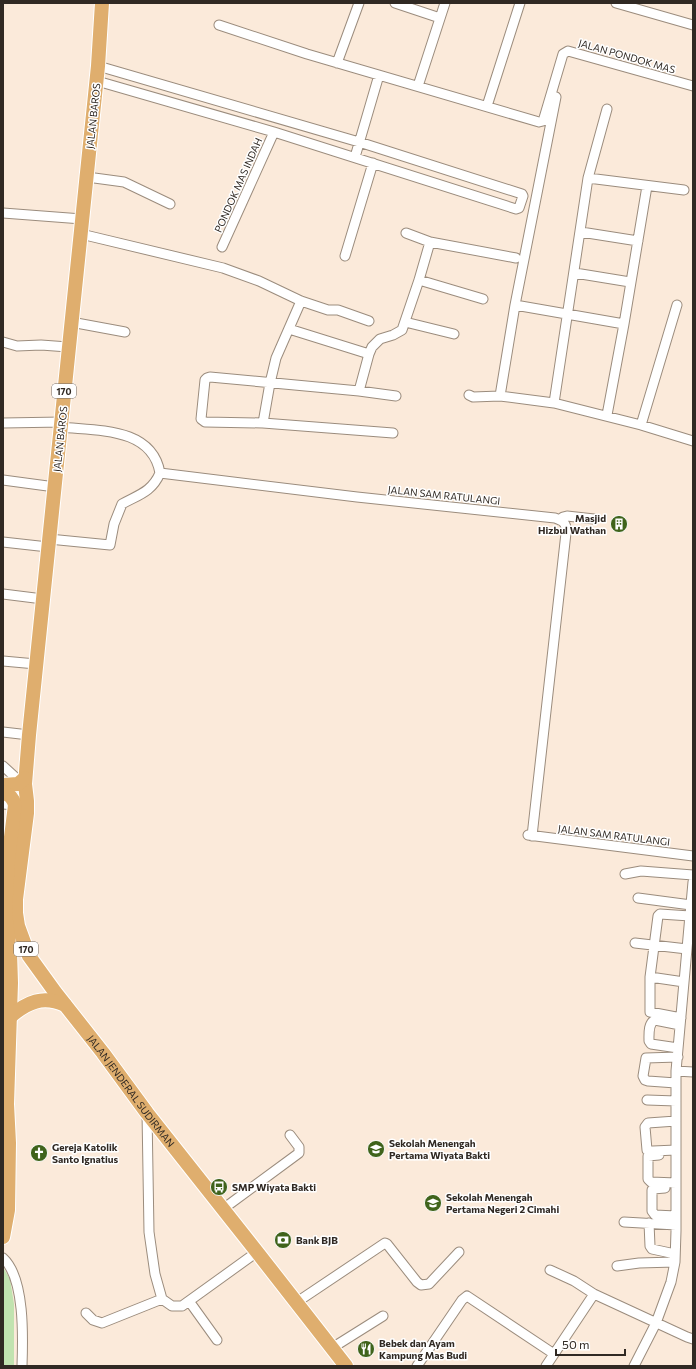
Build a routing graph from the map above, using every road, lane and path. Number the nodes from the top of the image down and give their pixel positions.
1 (102, 3) edge
2 (359, 3) edge
3 (395, 3) edge
4 (445, 3) edge
5 (520, 3) edge
6 (616, 3) edge
7 (440, 18) junction
8 (218, 25) dead end
9 (693, 25) edge
10 (337, 63) junction
11 (98, 66) junction
12 (379, 75) junction
13 (138, 78) junction
14 (97, 81) junction
15 (418, 86) junction
16 (693, 86) edge
17 (134, 92) junction
18 (557, 96) dead end
19 (487, 106) junction
20 (607, 109) dead end
21 (274, 132) junction
22 (359, 142) junction
23 (355, 157) junction
24 (372, 163) junction
25 (87, 178) junction
26 (588, 178) junction
27 (647, 186) junction
28 (684, 190) dead end
29 (170, 204) dead end
30 (3, 213) edge
31 (82, 219) junction
32 (581, 232) junction
33 (406, 233) dead end
34 (81, 234) junction
35 (638, 241) junction
36 (430, 242) junction
37 (222, 247) dead end
38 (345, 256) dead end
39 (516, 258) dead end
40 (575, 273) junction
41 (419, 280) junction
42 (630, 282) junction
43 (483, 299) dead end
44 (301, 302) junction
45 (677, 305) dead end
46 (515, 306) junction
47 (569, 314) junction
48 (369, 321) dead end
49 (71, 322) junction
50 (405, 322) junction
51 (624, 324) junction
52 (289, 329) junction
53 (125, 332) dead end
54 (454, 334) dead end
55 (3, 342) edge
56 (68, 347) junction
57 (368, 354) junction
58 (270, 382) junction
59 (359, 391) junction
60 (469, 395) dead end
61 (396, 396) dead end
62 (500, 396) junction
63 (554, 403) junction
64 (607, 416) junction
65 (3, 423) edge
66 (263, 423) junction
67 (61, 425) junction
68 (641, 425) junction
69 (393, 433) dead end
70 (693, 441) edge
71 (160, 473) junction
72 (3, 480) edge
73 (55, 487) junction
74 (594, 519) dead end
75 (560, 520) junction
76 (3, 542) edge
77 (49, 543) junction
78 (3, 594) edge
79 (43, 599) junction
80 (3, 661) edge
81 (36, 664) junction
82 (3, 732) edge
83 (29, 735) junction
84 (3, 766) edge
85 (12, 779) edge
86 (3, 792) edge
87 (9, 805) edge
88 (693, 856) edge
89 (625, 874) dead end
90 (693, 875) edge
91 (693, 882) edge
92 (638, 898) dead end
93 (692, 901) edge
94 (690, 916) junction
95 (635, 943) dead end
96 (654, 945) junction
97 (687, 949) junction
98 (29, 956) junction
99 (11, 965) junction
100 (650, 978) junction
101 (684, 982) junction
102 (65, 1005) junction
103 (10, 1017) junction
104 (681, 1021) junction
105 (678, 1053) junction
106 (676, 1071) junction
107 (693, 1072) edge
108 (676, 1084) junction
109 (647, 1100) dead end
110 (676, 1102) junction
111 (147, 1113) junction
112 (676, 1121) junction
113 (290, 1135) dead end
114 (676, 1152) junction
115 (676, 1186) junction
116 (223, 1209) junction
117 (676, 1221) junction
118 (624, 1222) dead end
119 (649, 1223) junction
120 (3, 1237) edge
121 (257, 1252) junction
122 (459, 1252) dead end
123 (3, 1258) edge
124 (675, 1258) junction
125 (617, 1266) dead end
126 (550, 1270) dead end
127 (594, 1294) junction
128 (162, 1299) junction
129 (190, 1301) junction
130 (297, 1302) junction
131 (86, 1313) dead end
132 (383, 1316) dead end
133 (656, 1323) junction
134 (693, 1339) edge
135 (217, 1340) dead end
136 (332, 1348) junction
137 (554, 1354) junction
138 (22, 1366) edge
139 (346, 1366) edge
140 (417, 1366) edge
141 (546, 1366) edge
142 (634, 1366) edge

1 - 11 main road, JALAN BAROS / 170
2 - 10 street
3 - 7 street
4 - 7 street
5 - 19 street
6 - 9 street
7 - 15 street
8 - 10 street, JALAN PONDOK MAS
10 - 12 street, JALAN PONDOK MAS
11 - 13 street
11 - 14 main road, JALAN BAROS / 170
12 - 15 street, JALAN PONDOK MAS
12 - 22 street
13 - 17 street
13 - 22 street
14 - 17 street
14 - 25 main road, JALAN BAROS / 170
15 - 19 street, JALAN PONDOK MAS
16 - 19 street, JALAN PONDOK MAS
17 - 21 street
18 - 46 street
20 - 26 street
21 - 23 street
21 - 37 street, PONDOK MAS INDAH
22 - 23 street
22 - 24 street
23 - 24 street
24 - 38 street
25 - 29 street
25 - 31 main road, JALAN BAROS / 170
26 - 27 street
26 - 32 street
27 - 28 street
27 - 35 street
30 - 31 street
31 - 34 main road, JALAN BAROS / 170
32 - 35 street
32 - 40 street
33 - 36 street
34 - 44 street
34 - 49 main road, JALAN BAROS / 170
35 - 42 street
36 - 39 street
36 - 41 street
40 - 42 street
40 - 47 street
41 - 43 street
41 - 50 street
42 - 51 street
44 - 48 street
44 - 52 street
45 - 68 street
46 - 47 street
46 - 62 street
47 - 51 street
47 - 63 street
49 - 53 street
49 - 56 main road, JALAN BAROS / 170
50 - 54 street
50 - 57 street
51 - 64 street
52 - 57 street
52 - 58 street
55 - 56 street
56 - 67 main road, JALAN BAROS / 170
57 - 59 street
58 - 59 street
58 - 66 street
58 - 66 street
59 - 61 street
60 - 62 street
62 - 63 street
63 - 64 street
64 - 68 street
65 - 67 street
66 - 69 street
67 - 71 street
67 - 73 main road, JALAN BAROS / 170
68 - 70 street
71 - 75 street, JALAN SAM RATULANGI
71 - 77 street
72 - 73 street
73 - 77 main road, JALAN BAROS / 170
74 - 75 street
75 - 88 street, JALAN SAM RATULANGI
76 - 77 street
77 - 79 main road, JALAN BAROS / 170
78 - 79 street
79 - 81 main road, JALAN BAROS / 170
80 - 81 street
81 - 83 main road, JALAN BAROS / 170
82 - 83 street
83 - 85 main road, JALAN BAROS / 170
84 - 85 street
85 - 98 main road, JALAN JENDERAL SUDIRMAN / 170
86 - 87 main road
87 - 99 main road, 170
89 - 90 street
91 - 93 street
92 - 93 street
93 - 94 street
94 - 96 street
94 - 97 street
95 - 96 street
96 - 97 street
96 - 100 street
97 - 101 street
98 - 99 main road
98 - 102 main road, JALAN JENDERAL SUDIRMAN / 170
99 - 103 main road, 170
100 - 101 street
100 - 104 street
101 - 104 street
102 - 103 main road
102 - 111 main road, JALAN JENDERAL SUDIRMAN
103 - 120 main road, 170
104 - 105 street
104 - 105 street
105 - 106 street
105 - 108 street
106 - 107 street
106 - 108 street
108 - 110 street
109 - 110 street
110 - 112 street
111 - 116 main road, JALAN JENDERAL SUDIRMAN
111 - 128 street
112 - 114 street
112 - 114 street
113 - 116 street
114 - 115 street
114 - 115 street
115 - 117 street
115 - 117 street
116 - 121 main road, JALAN JENDERAL SUDIRMAN
117 - 119 street
117 - 124 street
118 - 119 street
119 - 124 street
121 - 129 street
121 - 130 main road, JALAN JENDERAL SUDIRMAN
122 - 130 street
123 - 138 street
124 - 125 street
124 - 133 street
126 - 127 street
127 - 133 street
127 - 137 street
128 - 129 street
128 - 131 street
129 - 135 street
130 - 136 main road, JALAN JENDERAL SUDIRMAN
132 - 136 street
133 - 134 street
133 - 142 street
136 - 139 main road, JALAN JENDERAL SUDIRMAN
137 - 140 street
137 - 141 street

